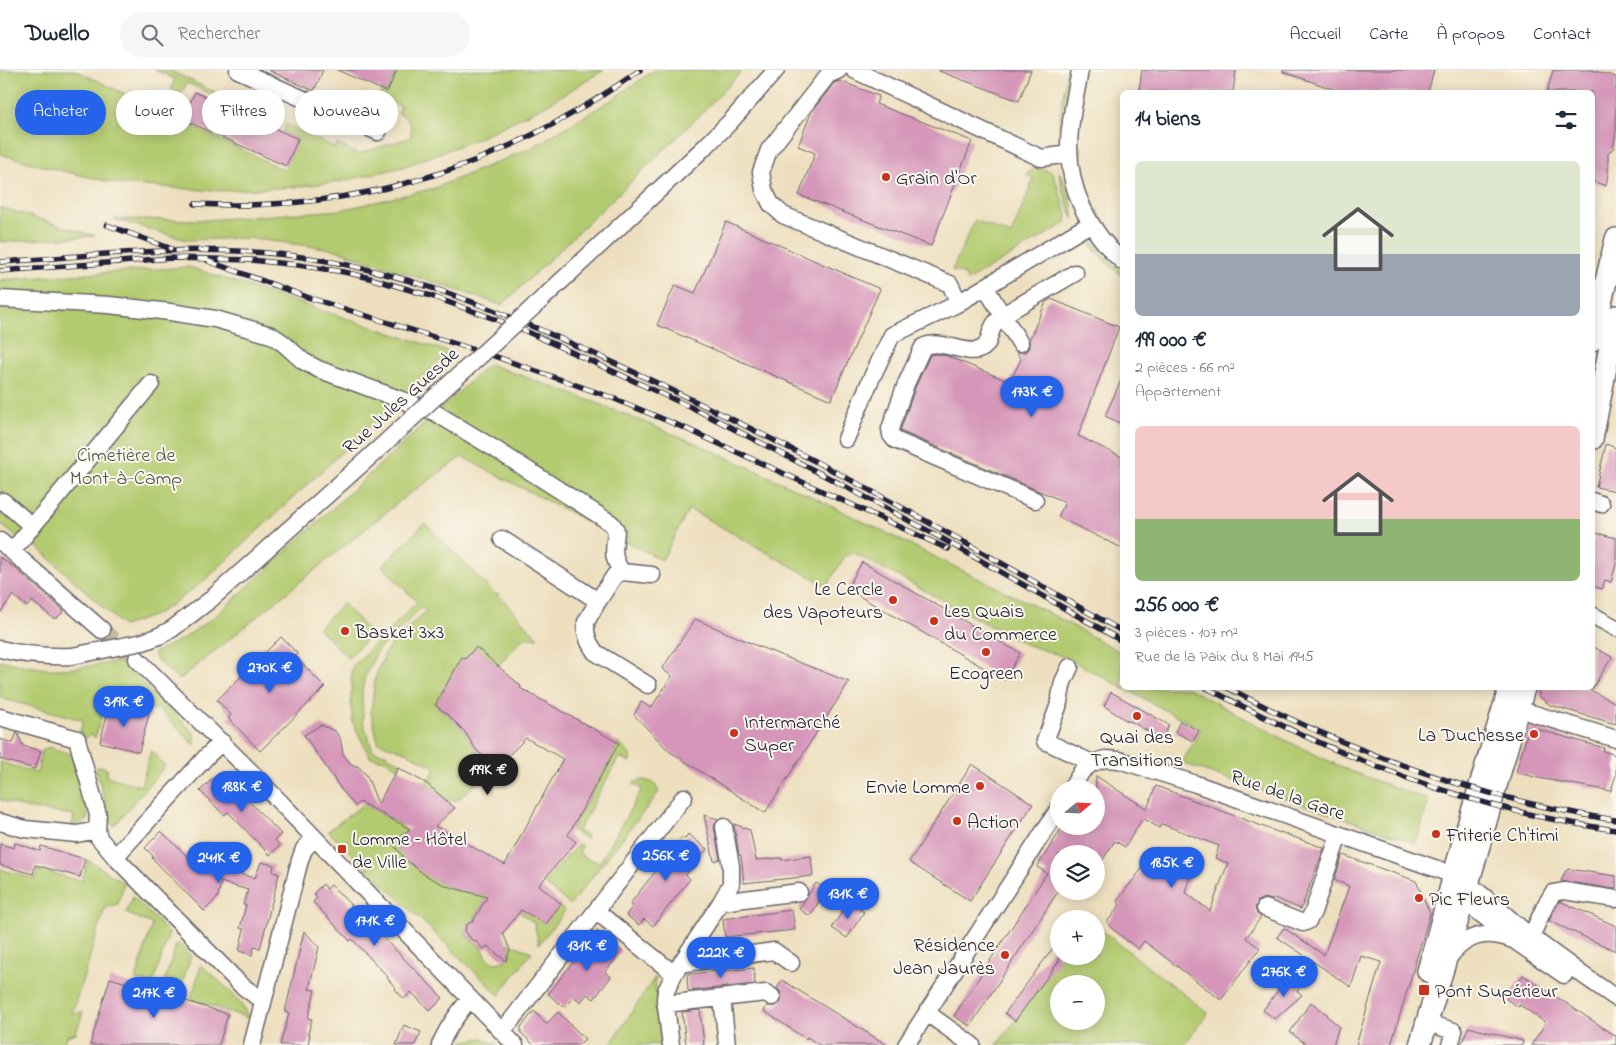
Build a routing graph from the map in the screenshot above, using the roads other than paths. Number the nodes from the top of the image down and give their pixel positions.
1 (238, 70) edge
2 (776, 70) edge
3 (839, 70) edge
4 (854, 70) edge
5 (1080, 70) edge
6 (295, 95) edge
7 (1069, 154) junction
8 (1090, 224) junction
9 (1616, 239) edge
10 (1120, 258) edge
11 (1075, 274) dead end
12 (985, 287) junction
13 (0, 299) edge
14 (959, 302) junction
15 (1003, 315) junction
16 (1603, 318) edge
17 (1020, 343) dead end
18 (151, 384) dead end
19 (1595, 407) edge
20 (846, 439) dead end
21 (1035, 500) dead end
22 (3, 501) dead end
23 (32, 526) junction
24 (502, 540) dead end
25 (6, 546) edge
26 (622, 572) junction
27 (652, 575) dead end
28 (598, 601) junction
29 (1595, 617) edge
30 (1616, 628) edge
31 (102, 630) tunnel mouth
32 (0, 649) edge
33 (137, 659) tunnel mouth
34 (1070, 667) dead end
35 (648, 685) dead end
36 (1508, 690) edge
37 (1509, 690) edge
38 (1523, 690) edge
39 (1518, 709) junction
40 (0, 717) edge
41 (1616, 739) edge
42 (222, 742) junction
43 (1092, 763) junction
44 (1077, 780) edge
45 (684, 798) dead end
46 (0, 822) edge
47 (1050, 822) edge
48 (724, 827) dead end
49 (97, 830) junction
50 (1339, 834) junction
51 (314, 839) junction
52 (115, 857) junction
53 (1459, 887) junction
54 (799, 892) dead end
55 (1616, 899) edge
56 (721, 902) junction
57 (1265, 908) dead end
58 (596, 911) junction
59 (1531, 937) junction
60 (1515, 941) junction
61 (1446, 962) junction
62 (791, 964) dead end
63 (678, 968) junction
64 (772, 997) dead end
65 (722, 998) junction
66 (1616, 998) edge
67 (264, 999) junction
68 (470, 999) junction
69 (665, 1004) junction
70 (1616, 1009) edge
71 (927, 1013) junction
72 (1427, 1023) junction
73 (501, 1031) junction
74 (1452, 1038) edge
75 (252, 1045) edge
76 (440, 1045) edge
77 (515, 1045) edge
78 (671, 1045) edge
79 (727, 1045) edge
80 (906, 1045) edge
81 (972, 1045) edge
82 (1406, 1045) edge
83 (1420, 1045) edge

1 - 6 street
2 - 32 street, Rue Jules Guesde, bridge
3 - 14 street
4 - 7 street
5 - 7 street
7 - 8 street
8 - 10 street
8 - 12 street
9 - 16 main road
11 - 15 street
12 - 14 street
12 - 15 street
13 - 26 street
14 - 20 street
15 - 17 street
15 - 21 street
16 - 19 main road
18 - 23 street
22 - 23 street
23 - 25 street
24 - 28 street
25 - 31 street
26 - 27 street
26 - 28 street
28 - 35 street
29 - 30 street
33 - 42 street
34 - 43 street
36 - 53 main road
37 - 39 street
38 - 39 main road
39 - 41 street
39 - 53 main road
40 - 49 street
42 - 51 street
42 - 52 street
43 - 44 street
43 - 50 street, Rue de la Gare
45 - 58 street
46 - 49 street
47 - 71 street
48 - 56 street
49 - 52 street
50 - 53 street, Rue de la Gare
50 - 57 street
51 - 67 street
51 - 68 street
52 - 67 street
53 - 59 street
53 - 60 street
53 - 61 main road
53 - 82 main road
54 - 56 street
55 - 59 street
56 - 63 street
58 - 63 street
58 - 73 street
59 - 66 street
60 - 61 street
60 - 70 street
61 - 72 main road
62 - 63 street
63 - 69 street
64 - 65 street
65 - 69 street
65 - 79 street
67 - 75 street
68 - 73 street
68 - 76 street
69 - 78 street
71 - 80 street
71 - 81 street
72 - 74 street
72 - 83 main road
73 - 77 street

